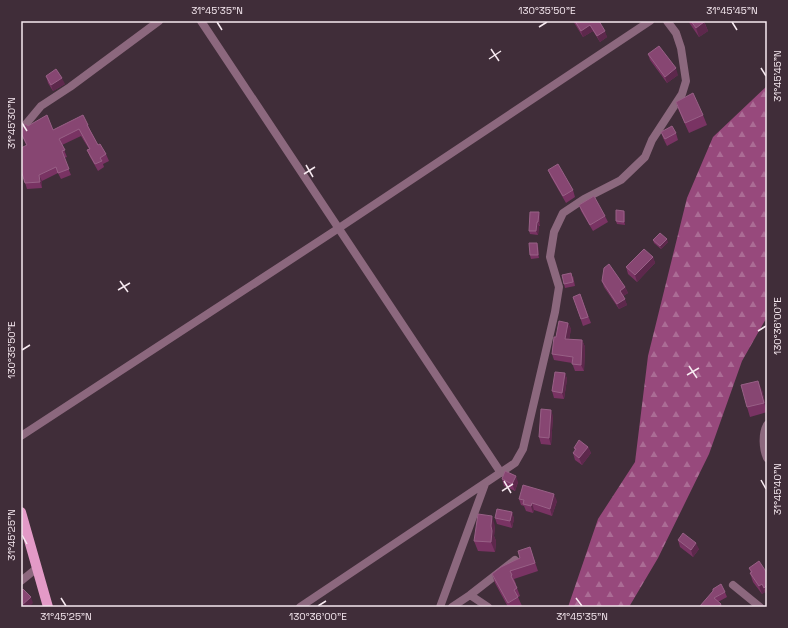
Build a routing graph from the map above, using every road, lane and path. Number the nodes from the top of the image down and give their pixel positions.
1 (159, 21) edge
2 (201, 21) edge
3 (650, 21) edge
4 (667, 21) edge
5 (21, 130) edge
6 (340, 228) junction
7 (767, 425) edge
8 (21, 436) edge
9 (767, 458) edge
10 (501, 473) junction
11 (485, 484) junction
12 (21, 512) edge
13 (515, 560) edge
14 (37, 568) junction
15 (21, 581) edge
16 (733, 586) dead end
17 (470, 595) junction
18 (48, 607) edge
19 (300, 607) edge
20 (440, 607) edge
21 (452, 607) edge
22 (488, 607) edge
23 (760, 607) edge

1 - 5 street
2 - 6 street
3 - 6 street
4 - 10 street
6 - 8 street
6 - 10 street
7 - 9 street
10 - 11 street
11 - 19 street
11 - 20 street
12 - 14 main road
13 - 17 street
14 - 15 street
14 - 18 main road
16 - 23 street
17 - 21 street
17 - 22 street

